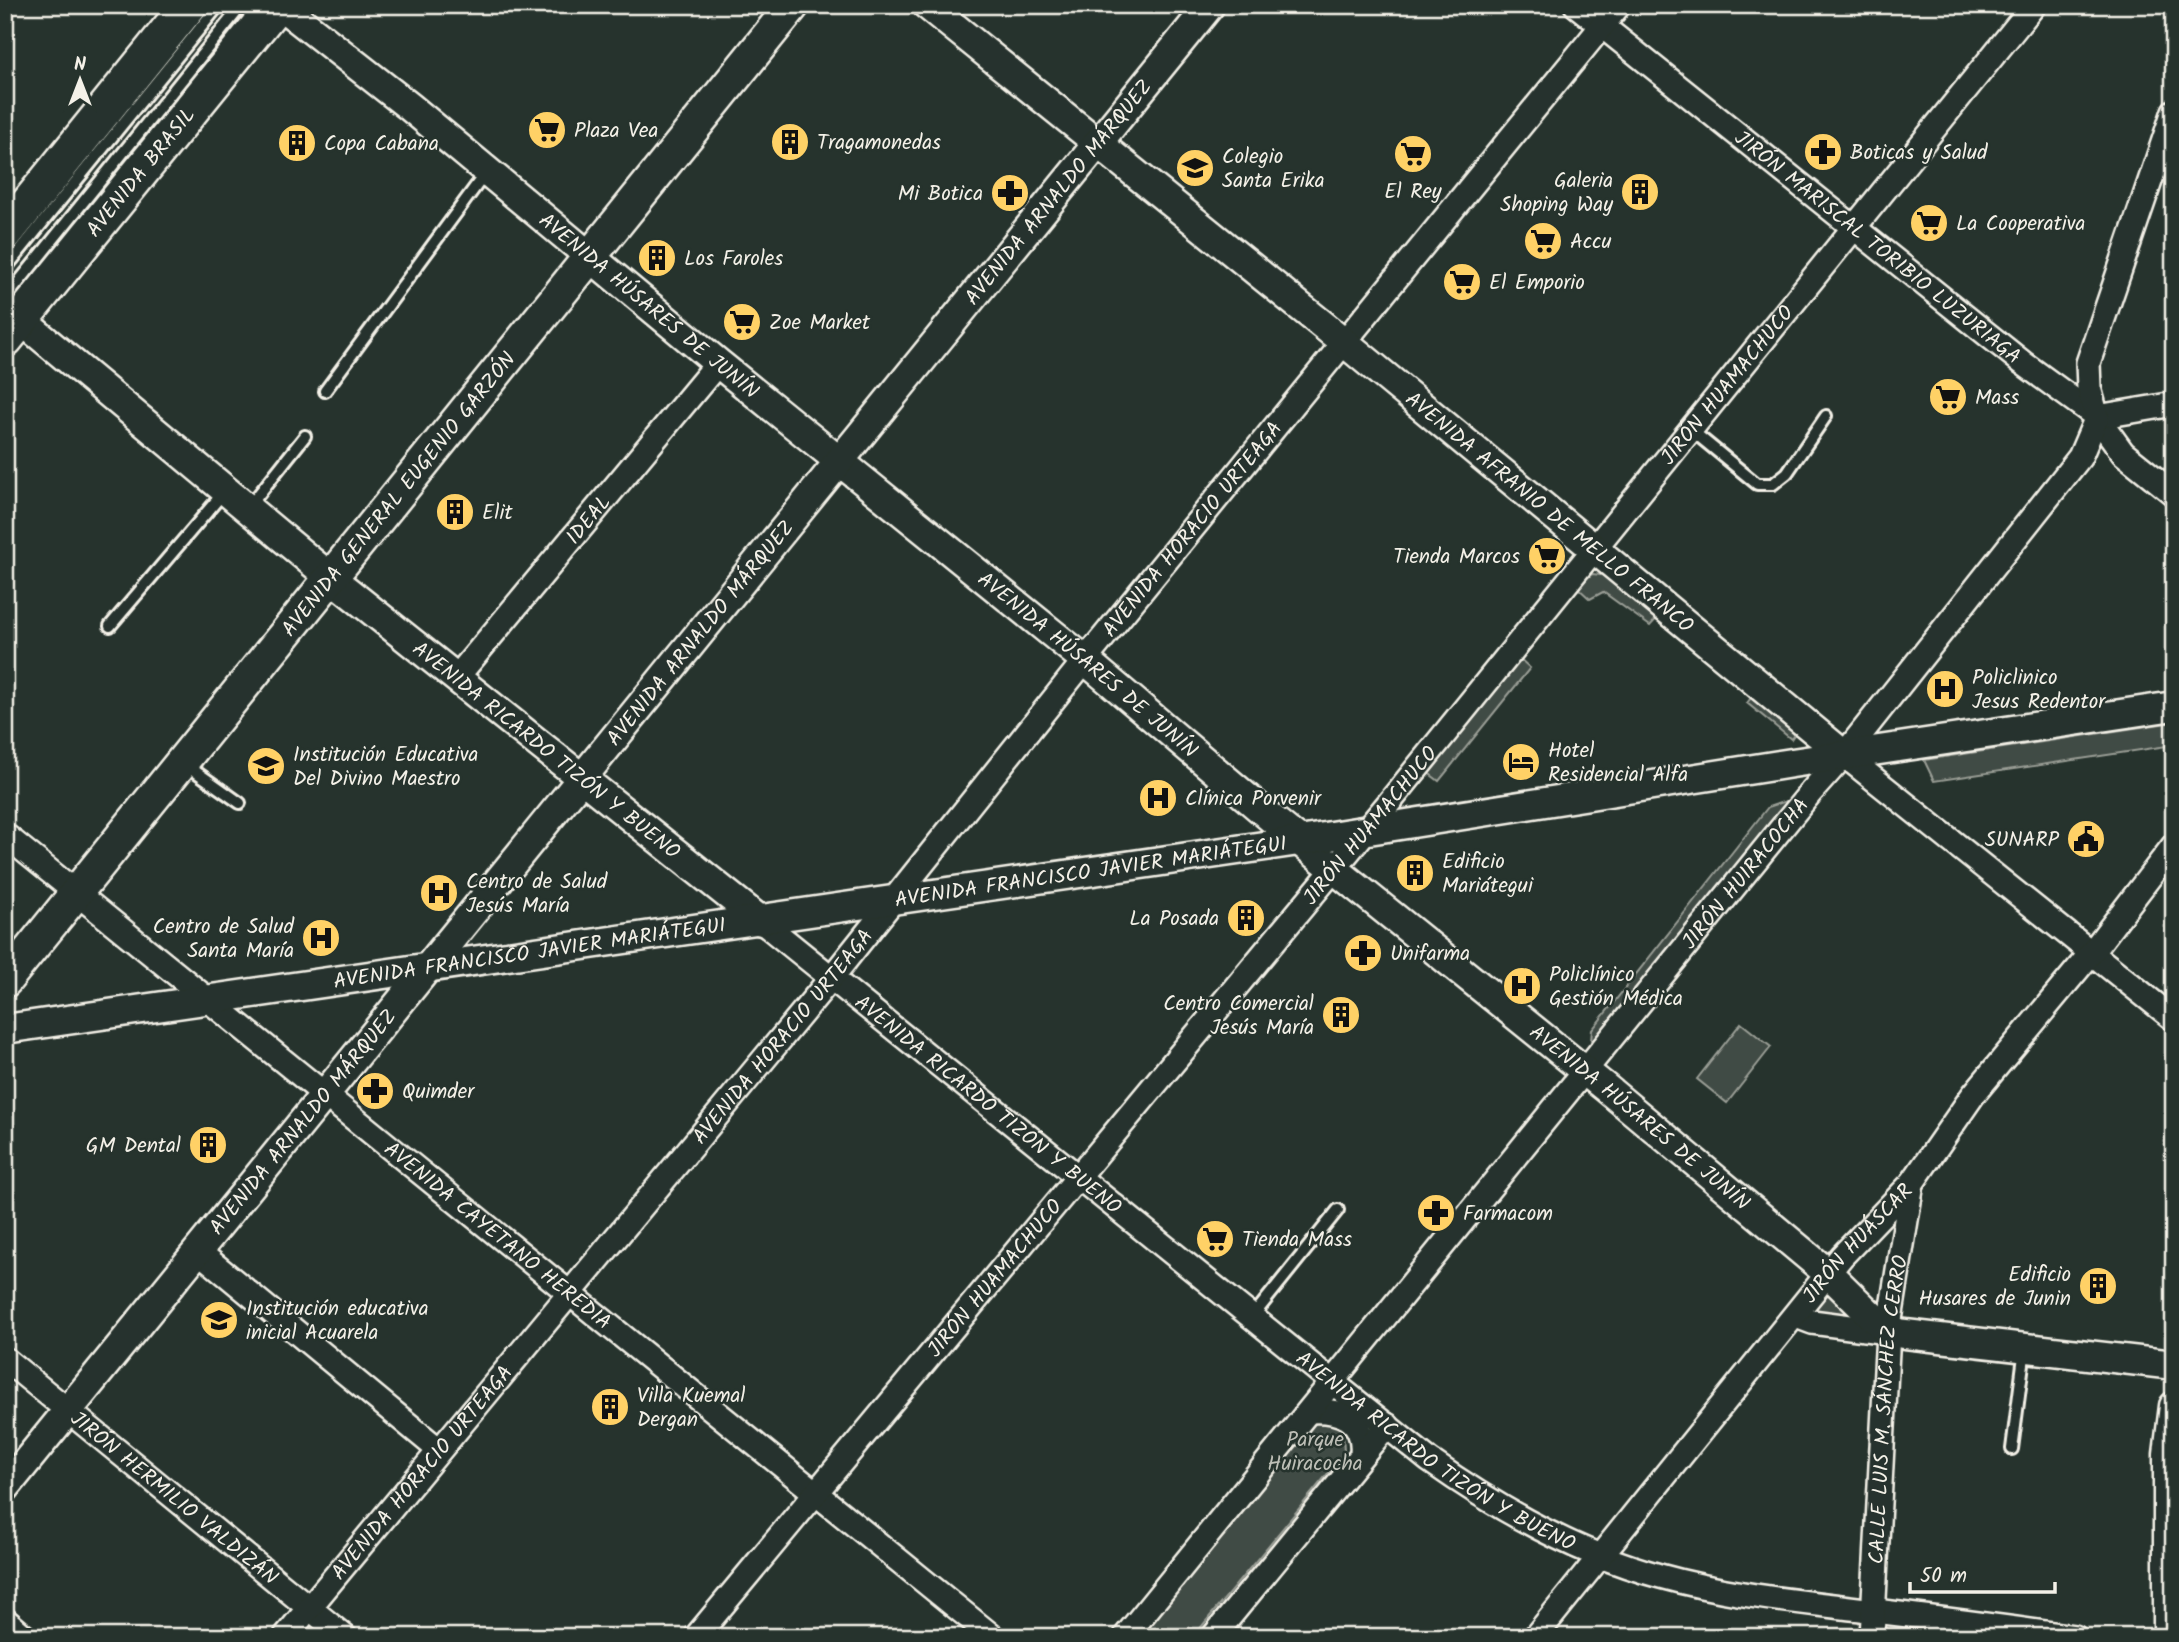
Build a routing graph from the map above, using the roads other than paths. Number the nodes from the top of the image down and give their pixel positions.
1 (219, 5) edge
2 (242, 5) edge
3 (278, 5) edge
4 (793, 5) edge
5 (927, 5) edge
6 (1210, 5) edge
7 (1576, 5) edge
8 (1619, 5) edge
9 (2034, 5) edge
10 (175, 17) edge
11 (1602, 26) junction
12 (2174, 111) edge
13 (1099, 145) junction
14 (487, 171) junction
15 (134, 181) junction
16 (70, 219) junction
17 (1852, 227) junction
18 (5, 233) edge
19 (589, 256) junction
20 (5, 268) edge
21 (10, 319) edge
22 (1344, 342) junction
23 (718, 363) junction
24 (325, 391) dead end
25 (2174, 404) edge
26 (1826, 416) dead end
27 (2097, 417) junction
28 (1690, 429) junction
29 (304, 436) dead end
30 (840, 463) junction
31 (225, 491) junction
32 (2174, 494) edge
33 (247, 509) junction
34 (1595, 548) junction
35 (331, 578) junction
36 (110, 626) dead end
37 (1084, 660) junction
38 (457, 677) junction
39 (2174, 706) edge
40 (1844, 755) junction
41 (182, 762) junction
42 (584, 778) junction
43 (240, 803) dead end
44 (1365, 831) junction
45 (5, 835) edge
46 (1299, 841) junction
47 (2174, 845) edge
48 (1332, 868) junction
49 (76, 893) junction
50 (890, 901) junction
51 (761, 921) junction
52 (2092, 952) junction
53 (428, 969) junction
54 (832, 977) junction
55 (5, 981) edge
56 (206, 1000) junction
57 (2174, 1019) edge
58 (5, 1029) edge
59 (1584, 1071) junction
60 (326, 1095) junction
61 (1079, 1177) junction
62 (1912, 1183) junction
63 (1338, 1210) dead end
64 (198, 1251) junction
65 (1829, 1273) junction
66 (570, 1293) junction
67 (1796, 1315) junction
68 (1253, 1316) junction
69 (1888, 1332) junction
70 (2025, 1348) junction
71 (5, 1359) edge
72 (2174, 1365) edge
73 (1333, 1381) junction
74 (2174, 1406) edge
75 (69, 1409) junction
76 (1309, 1411) junction
77 (1387, 1425) junction
78 (2012, 1449) dead end
79 (439, 1450) junction
80 (1362, 1454) junction
81 (2171, 1454) edge
82 (5, 1488) edge
83 (817, 1491) junction
84 (1601, 1556) junction
85 (309, 1607) junction
86 (1873, 1611) junction
87 (5, 1620) edge
88 (988, 1635) edge
89 (25, 1637) edge
90 (285, 1637) edge
91 (345, 1637) edge
92 (696, 1637) edge
93 (1125, 1637) edge
94 (1213, 1637) edge
95 (1535, 1637) edge
96 (1872, 1637) edge
97 (2075, 1637) edge
98 (2168, 1637) edge

1 - 20 lane
2 - 16 lane, AVENIDA BRASIL
3 - 14 street, AVENIDA HÚSARES DE JUNÍN
3 - 15 main road, AVENIDA BRASIL
4 - 19 main road, AVENIDA GENERAL EUGENIO GARZÓN
5 - 13 street, AVENIDA AFRANIO DE MELLO FRANCO
6 - 13 street, AVENIDA ARNALDO MÁRQUEZ
7 - 11 street, JIRÓN MARISCAL TORIBIO LUZURIAGA
8 - 11 street, AVENIDA HORACIO URTEAGA
9 - 17 street, JIRÓN HUAMACHUCO
10 - 18 main road
11 - 17 street, JIRÓN MARISCAL TORIBIO LUZURIAGA
11 - 22 street, AVENIDA HORACIO URTEAGA
12 - 27 street
13 - 22 street, AVENIDA AFRANIO DE MELLO FRANCO
13 - 30 street, AVENIDA ARNALDO MÁRQUEZ
14 - 19 street, AVENIDA HÚSARES DE JUNÍN
14 - 24 lane
15 - 16 main road
15 - 21 main road, AVENIDA BRASIL
16 - 21 lane, AVENIDA BRASIL
17 - 27 street, JIRÓN MARISCAL TORIBIO LUZURIAGA
17 - 28 street, JIRÓN HUAMACHUCO
19 - 23 street, AVENIDA HÚSARES DE JUNÍN
19 - 35 main road, AVENIDA GENERAL EUGENIO GARZÓN
21 - 31 street, AVENIDA RICARDO TIZÓN Y BUENO
22 - 34 street, AVENIDA AFRANIO DE MELLO FRANCO
22 - 37 street, AVENIDA HORACIO URTEAGA
23 - 30 street, AVENIDA HÚSARES DE JUNÍN
23 - 38 street, IDEAL
25 - 27 street
26 - 28 lane
27 - 32 street, JIRÓN MARISCAL TORIBIO LUZURIAGA
27 - 40 street, JIRÓN HUIRACOCHA
28 - 34 street, JIRÓN HUAMACHUCO
29 - 33 lane
30 - 37 street, AVENIDA HÚSARES DE JUNÍN
30 - 42 street, AVENIDA ARNALDO MÁRQUEZ
31 - 33 street, AVENIDA RICARDO TIZÓN Y BUENO
31 - 36 lane
33 - 35 street, AVENIDA RICARDO TIZÓN Y BUENO
34 - 40 street, AVENIDA AFRANIO DE MELLO FRANCO
34 - 44 street, JIRÓN HUAMACHUCO
35 - 38 street, AVENIDA RICARDO TIZÓN Y BUENO
35 - 41 main road, AVENIDA GENERAL EUGENIO GARZÓN
37 - 46 street, AVENIDA HÚSARES DE JUNÍN
37 - 50 street, AVENIDA HORACIO URTEAGA
38 - 42 street, AVENIDA RICARDO TIZÓN Y BUENO
39 - 40 street, AVENIDA FRANCISCO JAVIER MARIÁTEGUI
40 - 44 street, AVENIDA FRANCISCO JAVIER MARIÁTEGUI
40 - 52 street, AVENIDA AFRANIO DE MELLO FRANCO
40 - 59 street, JIRÓN HUIRACOCHA
41 - 43 lane
41 - 49 main road, AVENIDA GENERAL EUGENIO GARZÓN
42 - 51 street, AVENIDA RICARDO TIZÓN Y BUENO
42 - 53 street, AVENIDA ARNALDO MÁRQUEZ
44 - 46 street, AVENIDA FRANCISCO JAVIER MARIÁTEGUI
44 - 48 street, JIRÓN HUAMACHUCO
45 - 49 street, AVENIDA CAYETANO HEREDIA
46 - 48 street, AVENIDA HÚSARES DE JUNÍN
46 - 50 street, AVENIDA FRANCISCO JAVIER MARIÁTEGUI
47 - 52 street, JIRÓN HUÁSCAR
48 - 59 street, AVENIDA HÚSARES DE JUNÍN
48 - 61 street, JIRÓN HUAMACHUCO
49 - 55 main road, AVENIDA GENERAL EUGENIO GARZÓN
49 - 56 street, AVENIDA CAYETANO HEREDIA
50 - 51 street, AVENIDA FRANCISCO JAVIER MARIÁTEGUI
50 - 54 street, AVENIDA HORACIO URTEAGA
51 - 53 street, AVENIDA FRANCISCO JAVIER MARIÁTEGUI
51 - 54 street, AVENIDA RICARDO TIZÓN Y BUENO
52 - 57 street, AVENIDA AFRANIO DE MELLO FRANCO
52 - 62 street, JIRÓN HUÁSCAR
53 - 56 street, AVENIDA FRANCISCO JAVIER MARIÁTEGUI
53 - 60 street, AVENIDA ARNALDO MÁRQUEZ
54 - 61 street, AVENIDA RICARDO TIZÓN Y BUENO
54 - 66 street, AVENIDA HORACIO URTEAGA
56 - 58 street, AVENIDA FRANCISCO JAVIER MARIÁTEGUI
56 - 60 street, AVENIDA CAYETANO HEREDIA
59 - 65 street, AVENIDA HÚSARES DE JUNÍN
59 - 73 street, JIRÓN HUIRACOCHA
60 - 64 street, AVENIDA ARNALDO MÁRQUEZ
60 - 66 street, AVENIDA CAYETANO HEREDIA
61 - 68 street, AVENIDA RICARDO TIZÓN Y BUENO
61 - 83 street, JIRÓN HUAMACHUCO
62 - 65 street, JIRÓN HUÁSCAR
62 - 69 street, CALLE LUIS M. SÁNCHEZ CERRO
63 - 68 lane
64 - 75 street, AVENIDA ARNALDO MÁRQUEZ
64 - 79 street
65 - 67 street, JIRÓN HUÁSCAR
65 - 69 street, AVENIDA HÚSARES DE JUNÍN
66 - 79 street, AVENIDA HORACIO URTEAGA
66 - 83 street, AVENIDA CAYETANO HEREDIA
67 - 69 street
67 - 84 street, JIRÓN HUÁSCAR
68 - 73 street, AVENIDA RICARDO TIZÓN Y BUENO
69 - 70 street
69 - 86 street, CALLE LUIS M. SÁNCHEZ CERRO
70 - 72 street
70 - 78 lane
71 - 75 street, JIRÓN HERMILIO VALDIZÁN
73 - 76 street, JIRÓN HUIRACOCHA
73 - 77 street, AVENIDA RICARDO TIZÓN Y BUENO
74 - 81 street
75 - 82 street, AVENIDA ARNALDO MÁRQUEZ
75 - 85 street, JIRÓN HERMILIO VALDIZÁN
76 - 80 street
76 - 93 street, JIRÓN HUIRACOCHA
77 - 80 street
77 - 84 street, AVENIDA RICARDO TIZÓN Y BUENO
79 - 85 street, AVENIDA HORACIO URTEAGA
80 - 94 street
81 - 98 street
83 - 88 street, AVENIDA CAYETANO HEREDIA
83 - 92 street, JIRÓN HUAMACHUCO
84 - 86 street, AVENIDA RICARDO TIZÓN Y BUENO
84 - 95 street, JIRÓN HUÁSCAR
85 - 90 street, AVENIDA HORACIO URTEAGA
85 - 91 street, JIRÓN HERMILIO VALDIZÁN
86 - 96 street, CALLE LUIS M. SÁNCHEZ CERRO
86 - 97 street, AVENIDA RICARDO TIZÓN Y BUENO
87 - 89 street

